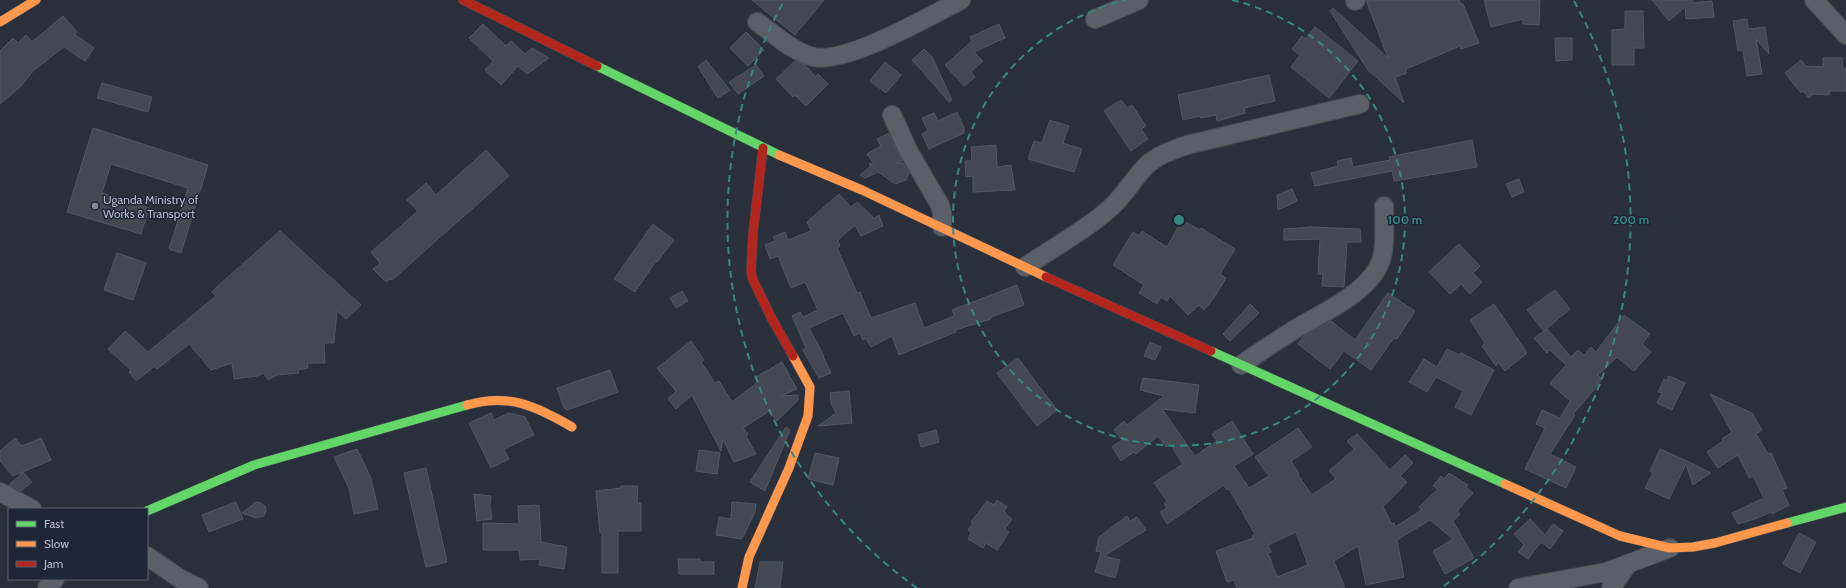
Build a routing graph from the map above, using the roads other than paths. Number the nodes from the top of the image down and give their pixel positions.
1 (36, 0) edge
2 (463, 0) edge
3 (961, 0) edge
4 (1139, 0) edge
5 (1814, 0) edge
6 (1095, 19) dead end
7 (0, 22) edge
8 (757, 22) dead end
9 (1846, 35) edge
10 (1360, 104) dead end
11 (892, 115) dead end
12 (763, 148) junction
13 (1384, 206) dead end
14 (942, 227) junction
15 (1025, 267) junction
16 (1241, 365) junction
17 (572, 427) dead end
18 (0, 492) edge
19 (1846, 507) edge
20 (30, 508) edge
21 (148, 511) edge
22 (1670, 548) junction
23 (148, 557) edge
24 (1628, 564) junction
25 (54, 580) edge
26 (47, 588) edge
27 (199, 588) edge
28 (742, 588) edge
29 (1518, 588) edge
30 (1611, 588) edge

1 - 7 street
2 - 12 street
3 - 8 street
4 - 6 street
5 - 9 street
10 - 15 street
11 - 14 street
12 - 14 street
12 - 28 street
13 - 16 street
14 - 15 street
15 - 16 street
16 - 22 street
17 - 21 street
18 - 20 street
19 - 22 street
22 - 24 street
23 - 27 street
24 - 29 street
24 - 30 street
25 - 26 street

